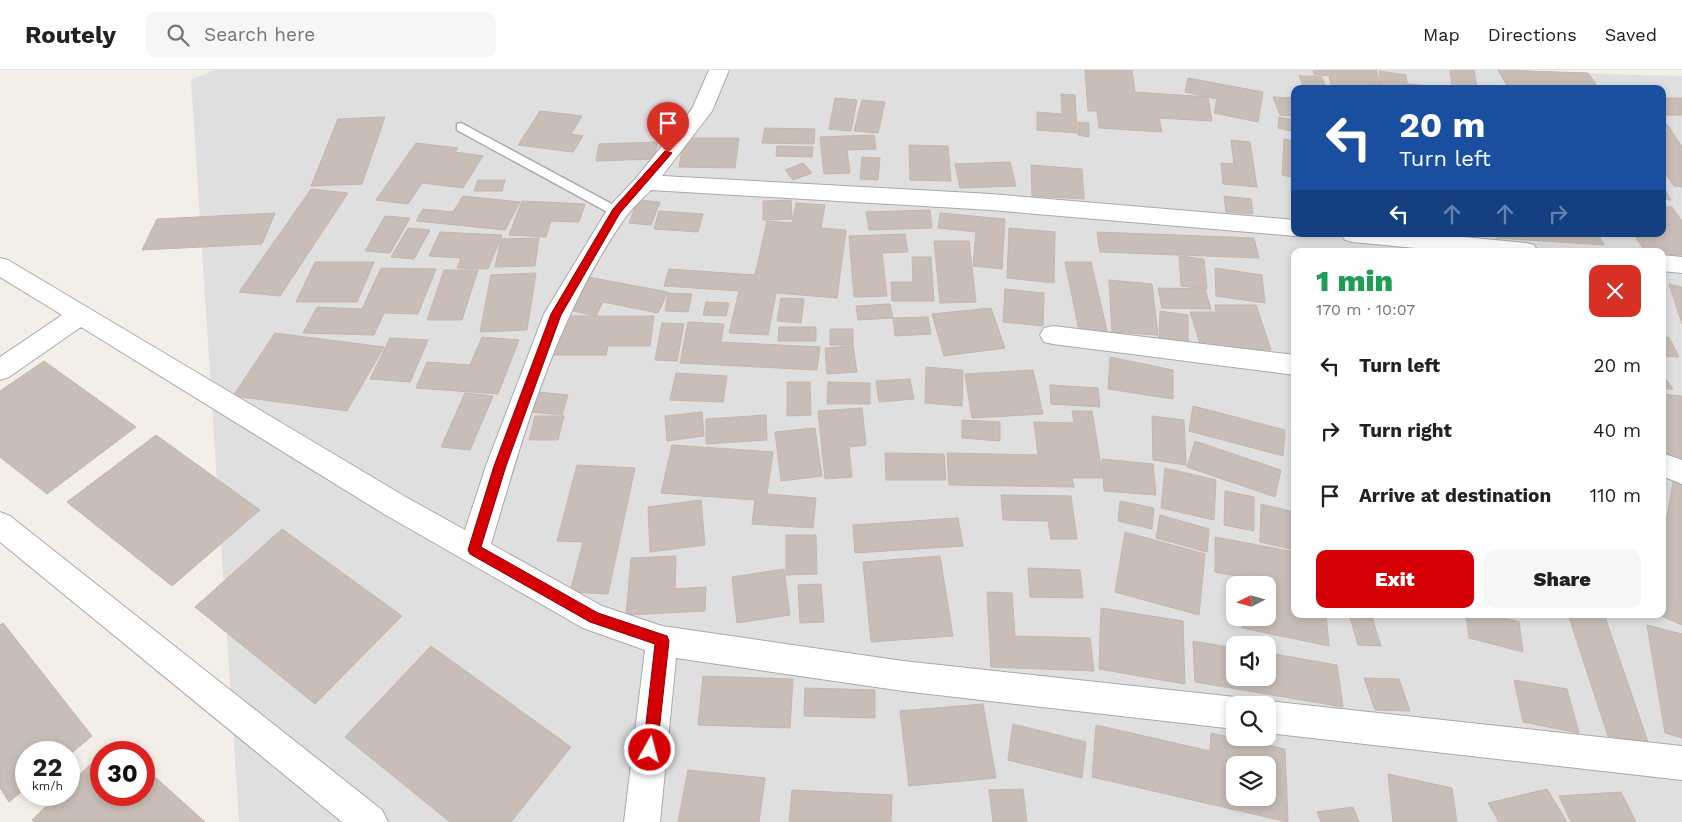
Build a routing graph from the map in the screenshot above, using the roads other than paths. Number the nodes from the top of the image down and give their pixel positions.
1 (719, 70) edge
2 (461, 127) dead end
3 (645, 182) junction
4 (617, 212) junction
5 (1291, 228) edge
6 (1382, 237) edge
7 (1486, 248) edge
8 (1666, 264) edge
9 (1682, 265) edge
10 (0, 266) edge
11 (80, 315) junction
12 (1053, 335) dead end
13 (1291, 365) edge
14 (0, 370) edge
15 (1666, 466) edge
16 (1682, 472) edge
17 (0, 524) edge
18 (474, 550) junction
19 (662, 641) junction
20 (1226, 712) edge
21 (1276, 718) edge
22 (1682, 763) edge
23 (370, 822) edge
24 (642, 822) edge

1 - 3 street
2 - 4 lane
3 - 4 street
3 - 5 street
4 - 18 street
6 - 7 street
8 - 9 street
10 - 11 street
11 - 14 street
11 - 18 street
12 - 13 street
15 - 16 street
17 - 23 street
18 - 19 street
19 - 20 street
19 - 24 street
21 - 22 street

